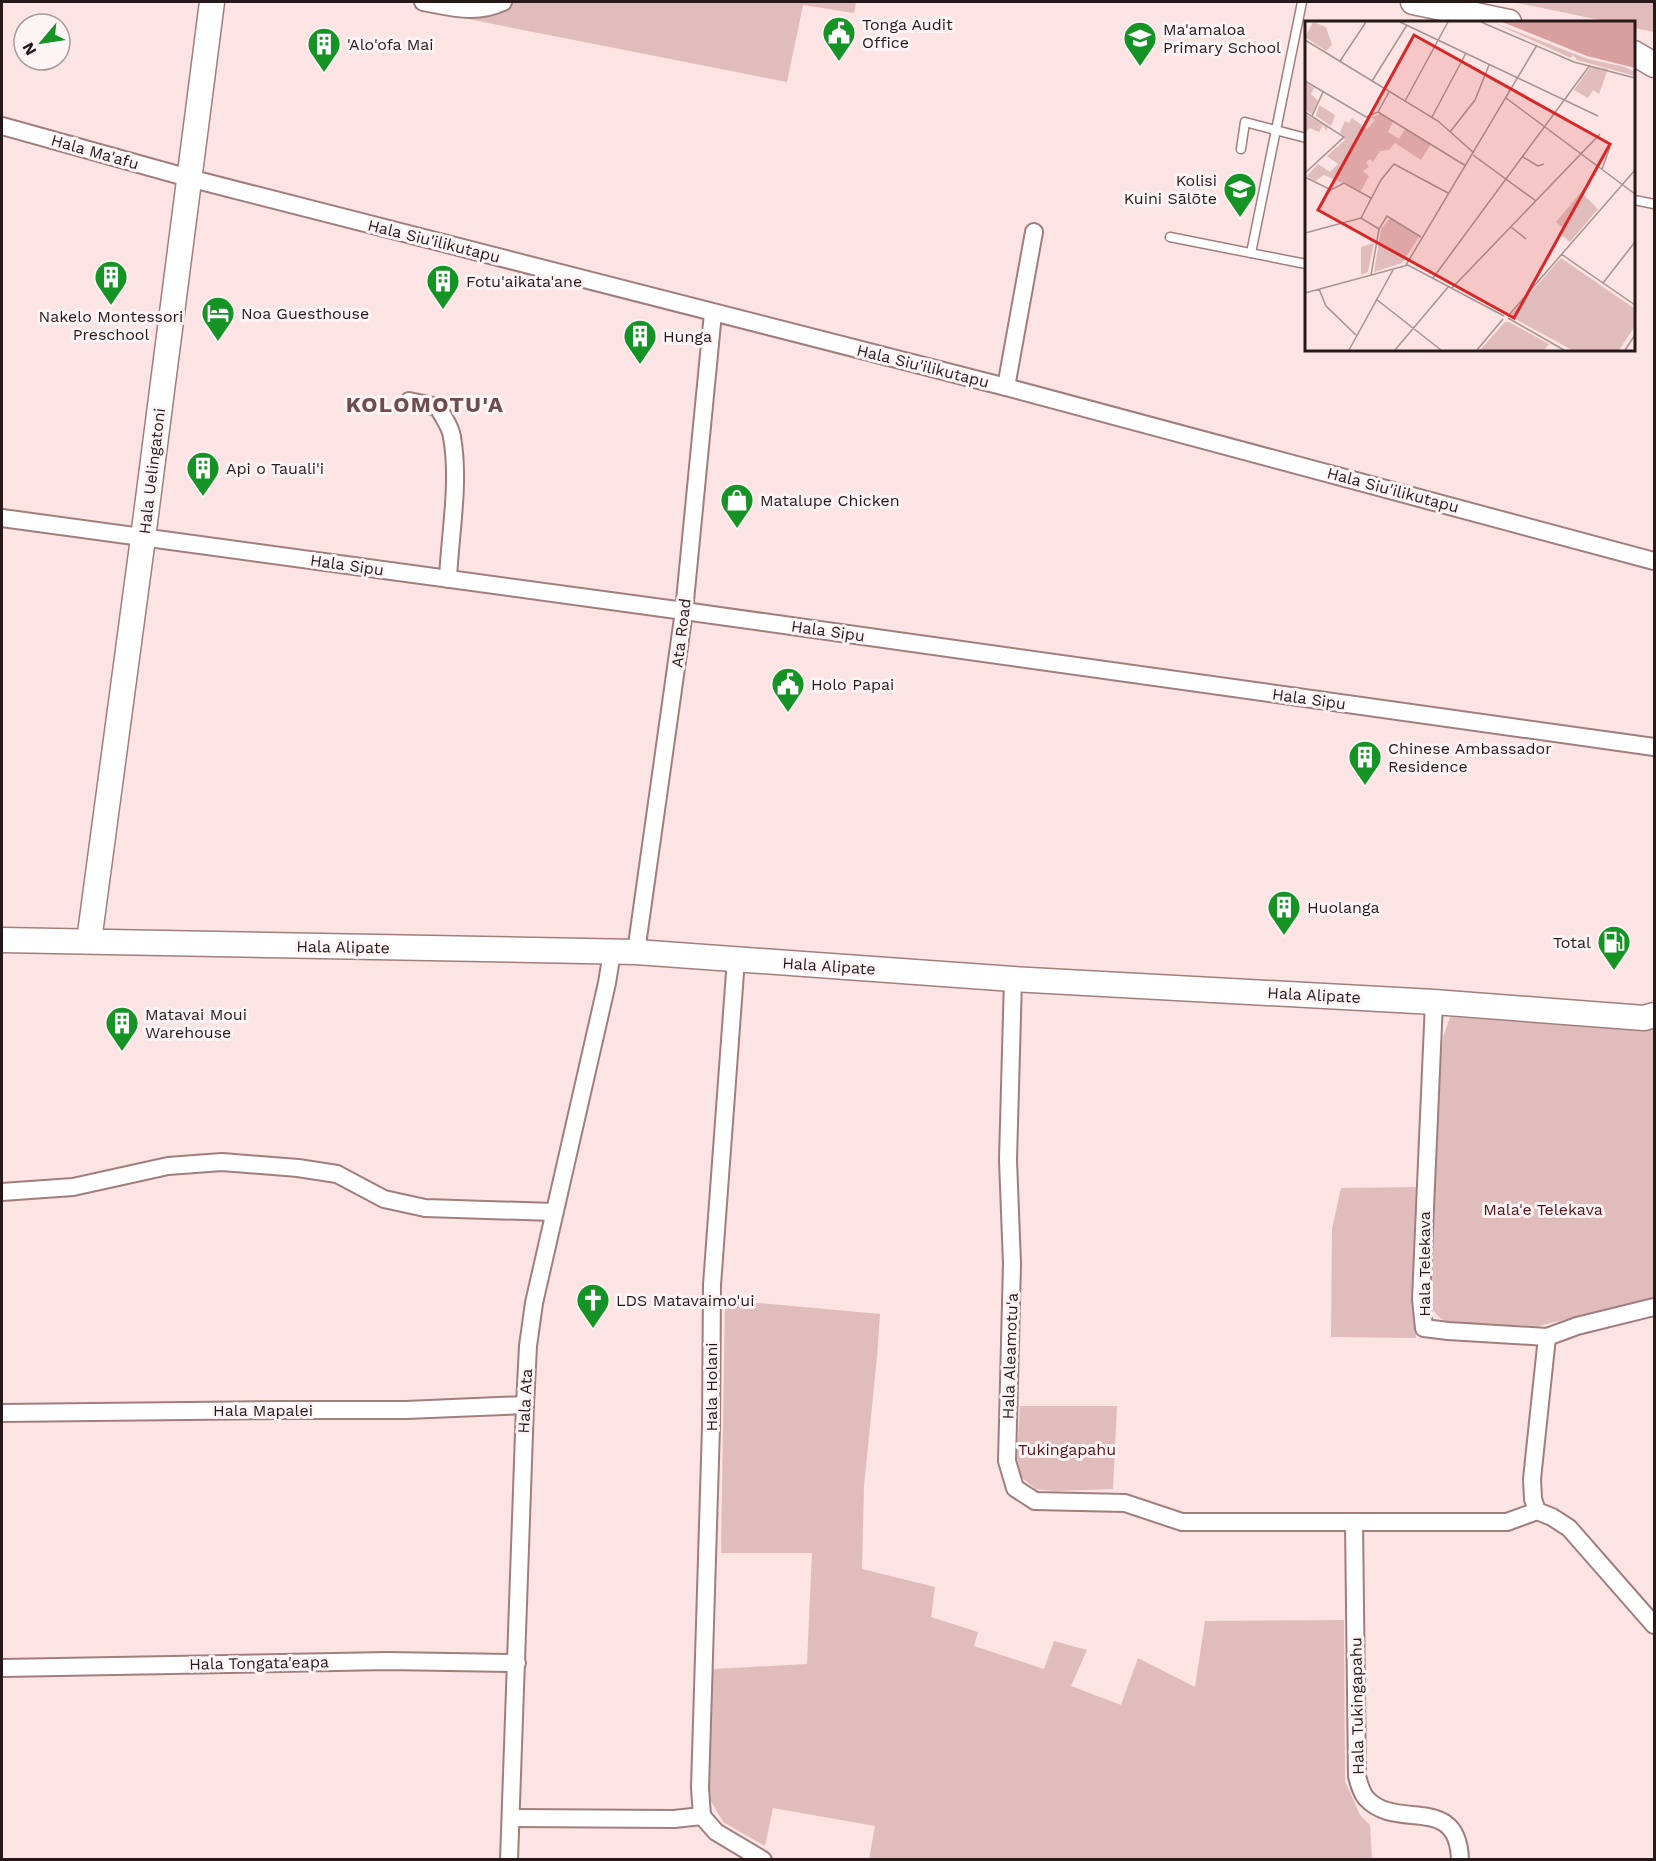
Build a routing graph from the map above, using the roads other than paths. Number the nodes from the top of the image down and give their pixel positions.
1 (212, 2) edge
2 (423, 2) edge
3 (503, 2) edge
4 (1302, 2) edge
5 (1413, 2) edge
6 (1504, 21) edge
7 (1635, 48) edge
8 (1654, 50) edge
9 (1635, 54) edge
10 (1654, 65) edge
11 (2, 126) edge
12 (1276, 130) junction
13 (1305, 138) edge
14 (1241, 148) dead end
15 (189, 178) junction
16 (1635, 200) edge
17 (1654, 204) edge
18 (1034, 232) dead end
19 (1170, 237) dead end
20 (1251, 253) junction
21 (1305, 264) edge
22 (713, 313) junction
23 (1006, 387) junction
24 (409, 401) dead end
25 (2, 518) edge
26 (143, 538) junction
27 (1654, 561) edge
28 (448, 579) junction
29 (684, 611) junction
30 (1654, 747) edge
31 (2, 940) edge
32 (89, 941) junction
33 (624, 952) junction
34 (736, 959) junction
35 (1013, 980) junction
36 (1434, 1002) junction
37 (1654, 1015) edge
38 (2, 1192) edge
39 (554, 1212) junction
40 (1654, 1307) edge
41 (1547, 1337) junction
42 (525, 1405) junction
43 (2, 1413) edge
44 (1537, 1511) junction
45 (1354, 1522) junction
46 (1654, 1625) edge
47 (517, 1663) junction
48 (2, 1668) edge
49 (702, 1816) junction
50 (511, 1818) junction
51 (509, 1860) edge
52 (763, 1860) edge
53 (1460, 1860) edge

1 - 15 street, Hala Uelingatoni
2 - 3 street
4 - 12 lane
5 - 6 street
7 - 8 street
9 - 10 street
11 - 15 street, Hala Ma'afu
12 - 13 lane
12 - 14 lane
12 - 20 lane
15 - 22 street, Hala Siu'ilikutapu
15 - 26 street, Hala Uelingatoni
16 - 17 lane
18 - 23 street
19 - 20 lane
20 - 21 lane
22 - 23 street, Hala Siu'ilikutapu
22 - 29 street, Ata Road
23 - 27 street, Hala Siu'ilikutapu
24 - 28 street
25 - 26 street, Hala Sipu
26 - 28 street, Hala Sipu
26 - 32 street, Hala Uelingatoni
28 - 29 street, Hala Sipu
29 - 30 street, Hala Sipu
29 - 33 street, Ata Road
31 - 32 street, Hala Alipate
32 - 33 street, Hala Alipate
33 - 34 street, Hala Alipate
33 - 39 street, Hala Ata
34 - 35 street, Hala Alipate
34 - 49 street, Hala Holani
35 - 36 street, Hala Alipate
35 - 45 street, Hala Aleamotu'a
36 - 37 street, Hala Alipate
36 - 41 street, Hala Telekava
38 - 39 street
39 - 42 street, Hala Ata
40 - 41 street, Hala Telekava
41 - 44 street
42 - 43 street, Hala Mapalei
42 - 47 street, Hala Ata
44 - 45 street, Hala Aleamotu'a
44 - 46 street
45 - 53 street, Hala Tukingapahu
47 - 48 street, Hala Tongata'eapa
47 - 50 street, Hala Ata
49 - 50 street
49 - 52 street
50 - 51 street, Hala Ata

